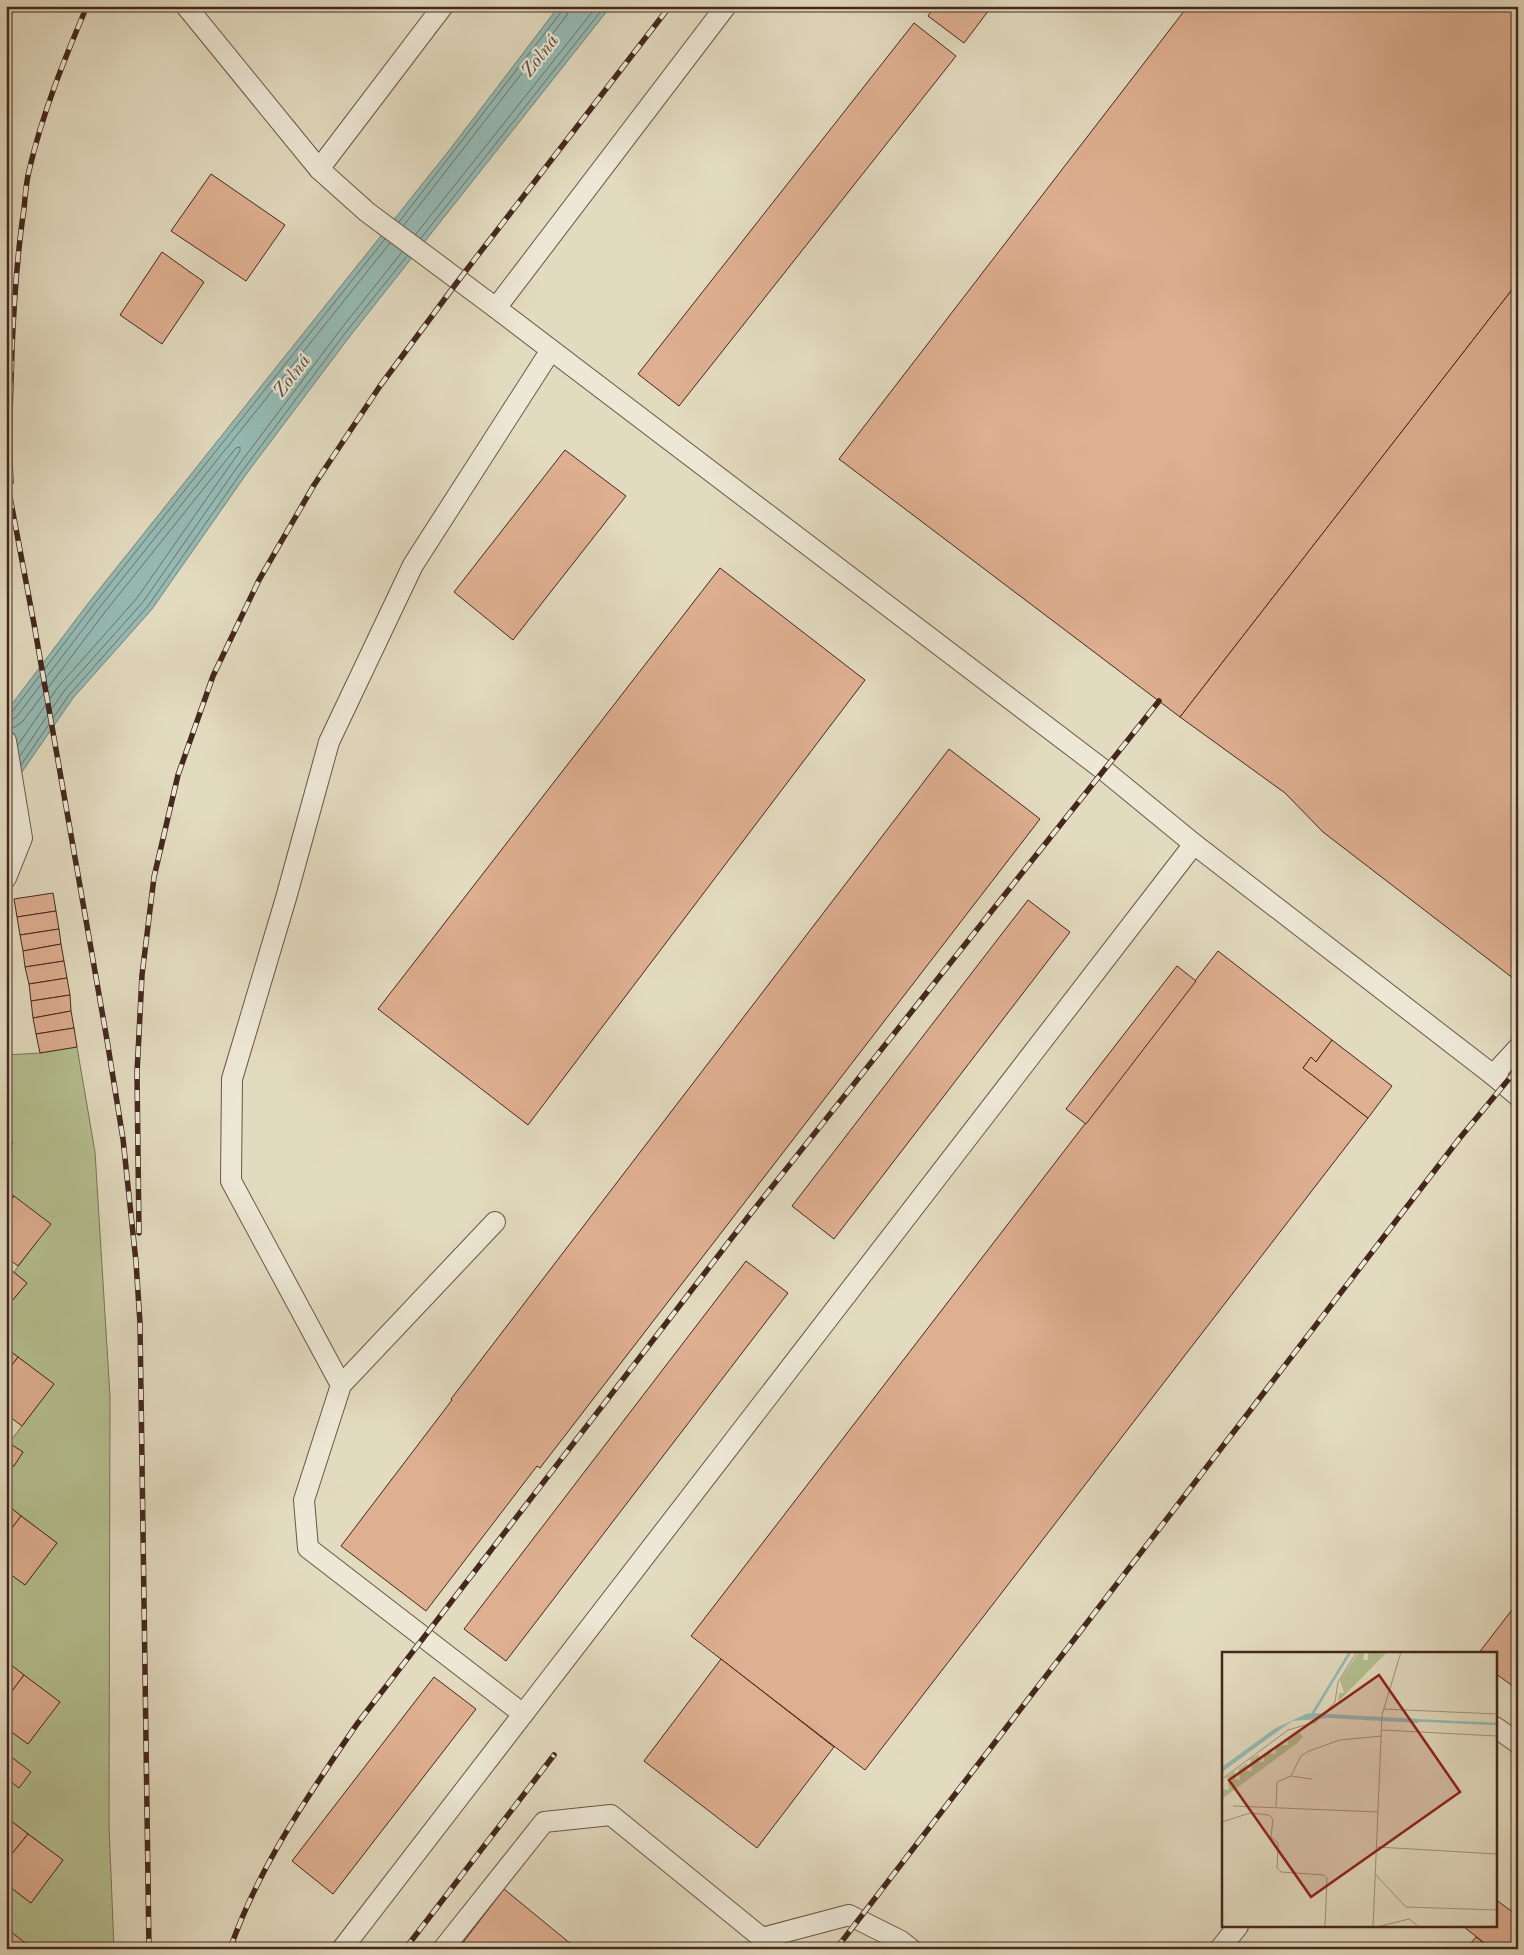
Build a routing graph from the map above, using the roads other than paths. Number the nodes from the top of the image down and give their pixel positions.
1 (186, 6) edge
2 (444, 6) edge
3 (726, 6) edge
4 (318, 170) junction
5 (496, 308) junction
6 (552, 350) junction
7 (6, 741) edge
8 (1194, 844) junction
9 (6, 878) edge
10 (1518, 1048) edge
11 (1494, 1075) junction
12 (1518, 1096) edge
13 (495, 1222) dead end
14 (341, 1385) junction
15 (523, 1714) junction
16 (1496, 1727) edge
17 (1518, 1743) edge
18 (1236, 1928) edge
19 (342, 1949) edge
20 (443, 1949) edge
21 (911, 1949) edge
22 (1220, 1949) edge

1 - 4 lane
2 - 4 lane
3 - 5 lane
4 - 5 lane
5 - 6 lane
6 - 8 lane
6 - 14 lane
7 - 9 lane
8 - 11 lane
8 - 15 lane
10 - 11 lane
11 - 12 lane
13 - 14 lane
14 - 15 lane
15 - 19 lane
16 - 17 lane
18 - 22 lane
20 - 21 lane

